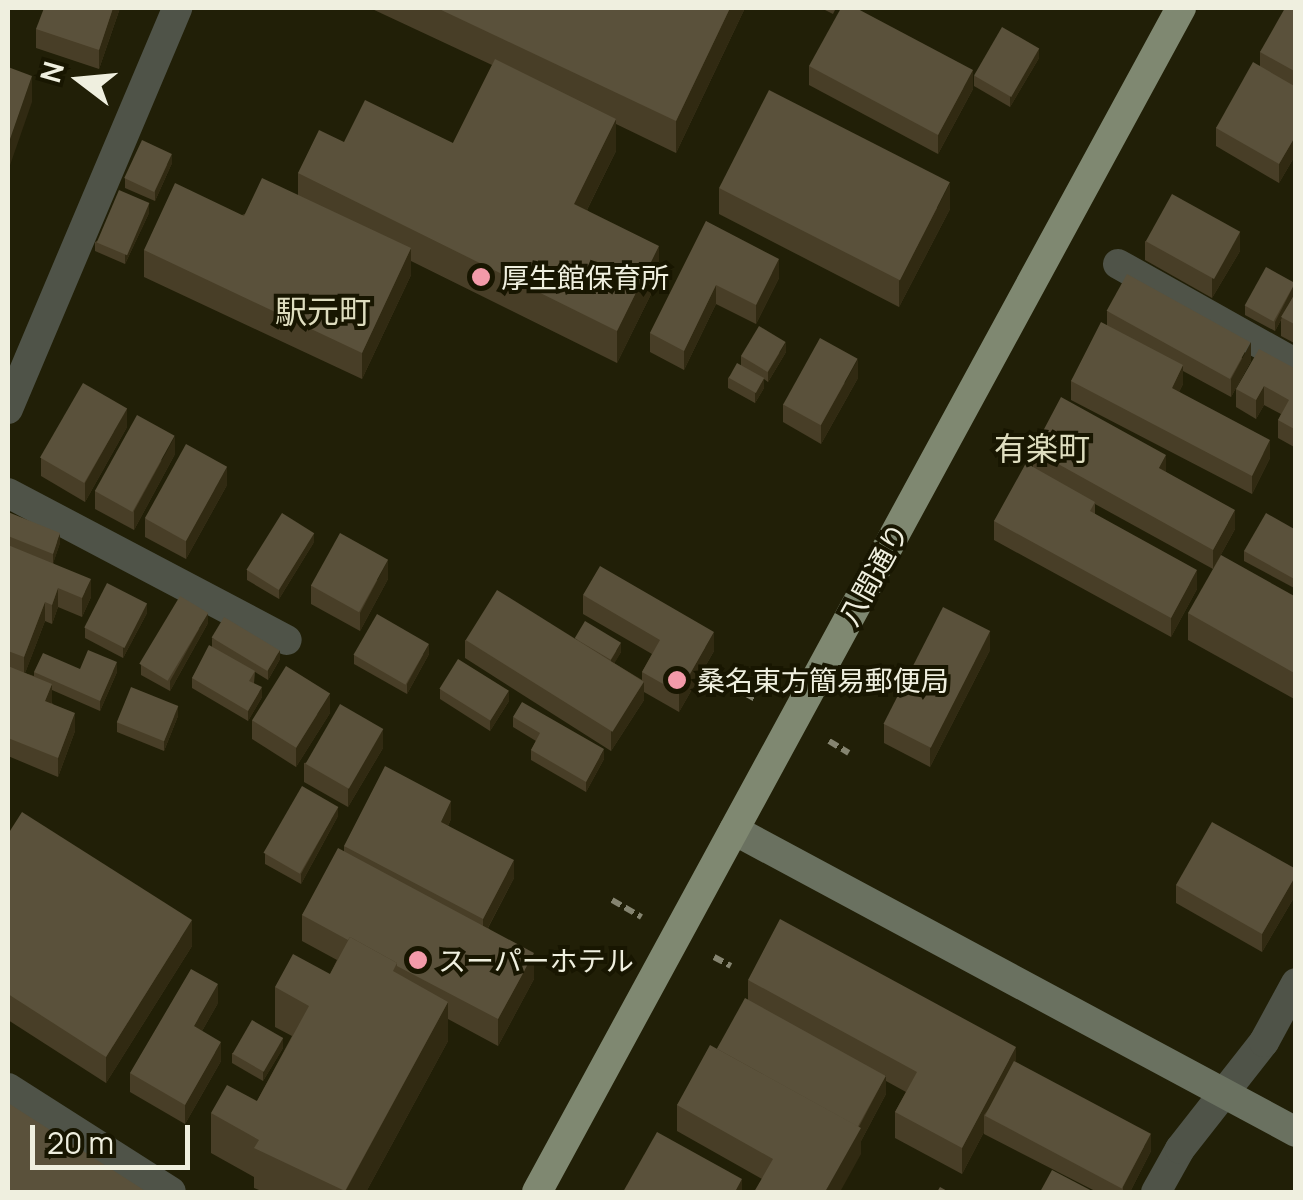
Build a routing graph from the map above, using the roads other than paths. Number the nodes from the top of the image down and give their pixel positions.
1 (177, 8) edge
2 (1181, 8) edge
3 (1118, 264) dead end
4 (1296, 364) edge
5 (8, 408) edge
6 (8, 493) edge
7 (287, 640) dead end
8 (734, 830) junction
9 (1296, 982) edge
10 (8, 1088) edge
11 (1223, 1092) junction
12 (1296, 1132) edge
13 (170, 1192) edge
14 (536, 1192) edge
15 (1156, 1192) edge

1 - 5 street
2 - 8 main road, 八間通り
3 - 4 street
6 - 7 street
8 - 11 street
8 - 14 main road, 八間通り
9 - 11 street
10 - 13 street
11 - 12 street
11 - 15 street

